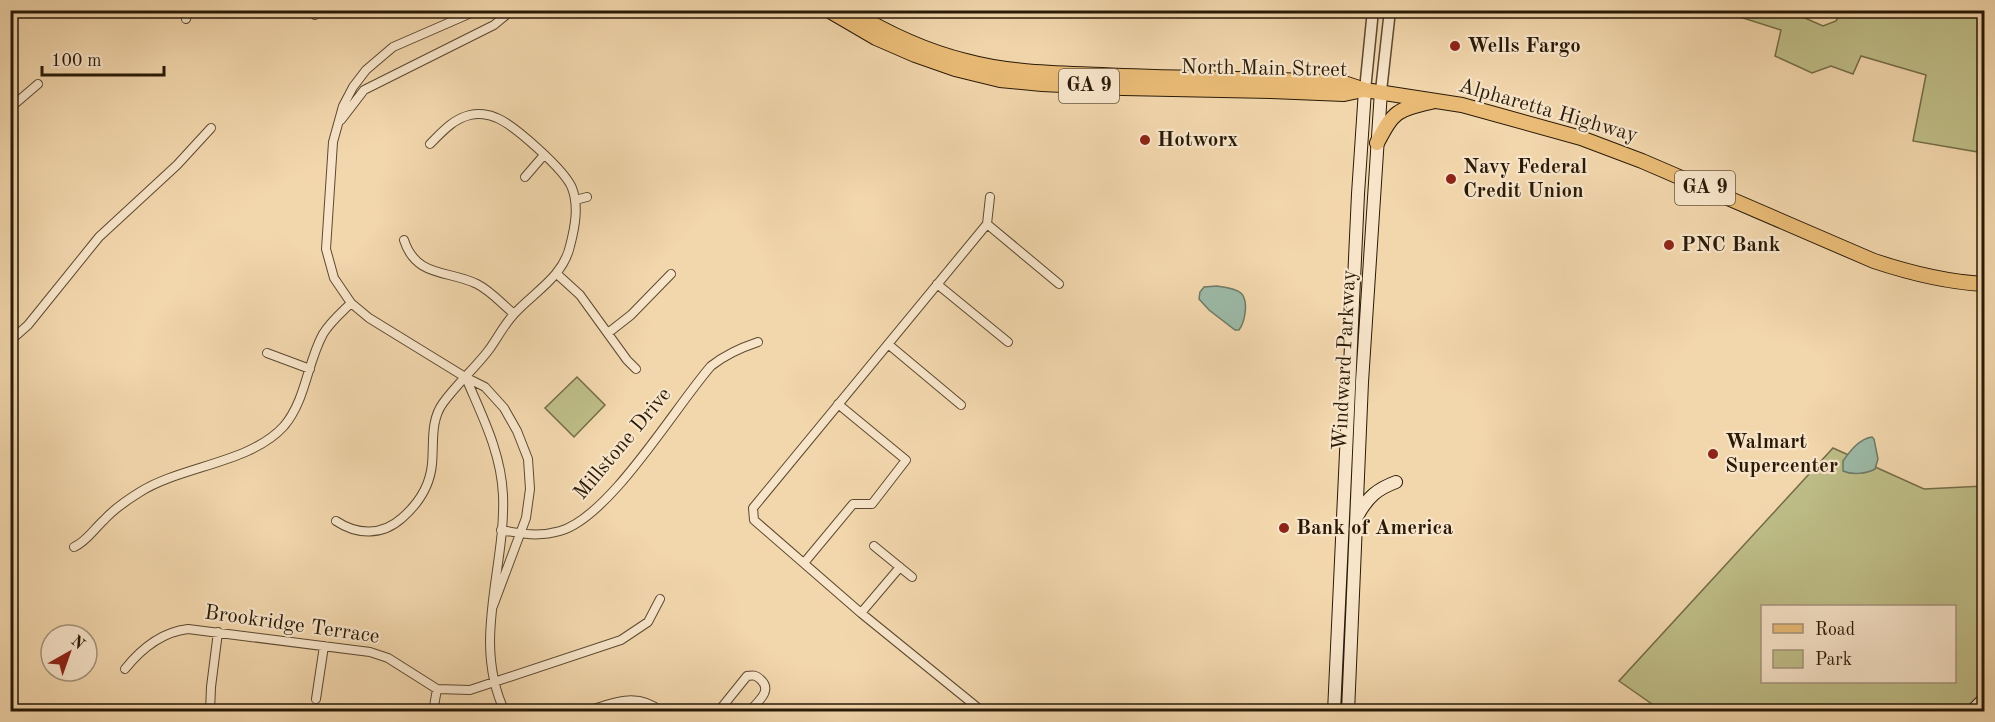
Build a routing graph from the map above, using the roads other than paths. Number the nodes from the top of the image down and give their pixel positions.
1 (478, 10) edge
2 (512, 10) edge
3 (828, 10) edge
4 (849, 10) edge
5 (1372, 10) edge
6 (1390, 10) edge
7 (38, 84) dead end
8 (1365, 90) junction
9 (1381, 91) junction
10 (1437, 101) junction
11 (10, 108) edge
12 (211, 128) dead end
13 (336, 128) junction
14 (1377, 143) junction
15 (430, 144) dead end
16 (544, 155) junction
17 (525, 177) dead end
18 (990, 196) dead end
19 (587, 197) dead end
20 (575, 200) junction
21 (987, 224) junction
22 (404, 240) dead end
23 (557, 274) junction
24 (671, 274) dead end
25 (938, 284) junction
26 (1059, 284) dead end
27 (1984, 284) edge
28 (351, 303) junction
29 (514, 314) junction
30 (608, 333) junction
31 (10, 341) edge
32 (758, 342) dead end
33 (1008, 342) dead end
34 (888, 344) junction
35 (267, 353) dead end
36 (310, 369) junction
37 (636, 369) dead end
38 (465, 377) junction
39 (838, 404) junction
40 (961, 405) dead end
41 (1396, 482) dead end
42 (1356, 519) junction
43 (336, 521) dead end
44 (501, 530) junction
45 (520, 533) junction
46 (874, 546) dead end
47 (74, 547) dead end
48 (804, 563) junction
49 (900, 567) junction
50 (912, 577) dead end
51 (660, 599) dead end
52 (494, 606) junction
53 (861, 613) junction
54 (218, 633) junction
55 (324, 646) junction
56 (125, 669) dead end
57 (494, 684) junction
58 (437, 690) junction
59 (316, 699) dead end
60 (1984, 699) edge
61 (210, 711) edge
62 (433, 711) edge
63 (505, 711) edge
64 (585, 711) edge
65 (662, 711) edge
66 (718, 711) edge
67 (749, 711) edge
68 (983, 711) edge
69 (1334, 711) edge
70 (1348, 711) edge
71 (1971, 711) edge

1 - 13 street
2 - 13 street
3 - 8 main road, North Main Street / GA 9
4 - 8 main road, North Main Street / GA 9
5 - 8 street, Windward Parkway
6 - 9 street, Windward Parkway
7 - 11 street
8 - 9 main road, Alpharetta Highway / GA 9
8 - 69 main road, Windward Parkway
9 - 10 main road, Alpharetta Highway / GA 9
9 - 14 main road, Windward Parkway
10 - 14 main road
10 - 27 main road, Alpharetta Highway / GA 9
12 - 31 street
13 - 28 street
14 - 42 main road, Windward Parkway
15 - 16 street
16 - 17 street
16 - 20 street
18 - 21 street
19 - 20 street
20 - 23 street
21 - 25 street
21 - 26 street
22 - 29 street
23 - 29 street
23 - 30 street
24 - 30 street
25 - 33 street
25 - 34 street
28 - 36 street
28 - 38 street
29 - 38 street
30 - 37 street
32 - 45 street, Millstone Drive
34 - 39 street
34 - 40 street
35 - 36 street
36 - 47 street
38 - 43 street
38 - 44 street
38 - 45 street
39 - 48 street
39 - 48 street
41 - 42 main road
42 - 70 main road, Windward Parkway
44 - 45 street, Millstone Drive
44 - 52 street
45 - 52 street
46 - 49 street
48 - 53 street
49 - 50 street
49 - 53 street
51 - 57 street
52 - 57 street
53 - 68 street
54 - 55 street, Brookridge Terrace
54 - 56 street, Brookridge Terrace
54 - 61 street
55 - 58 street, Brookridge Terrace
55 - 59 street
57 - 58 street
57 - 63 street
58 - 62 street
60 - 71 main road
64 - 65 street
66 - 67 street

